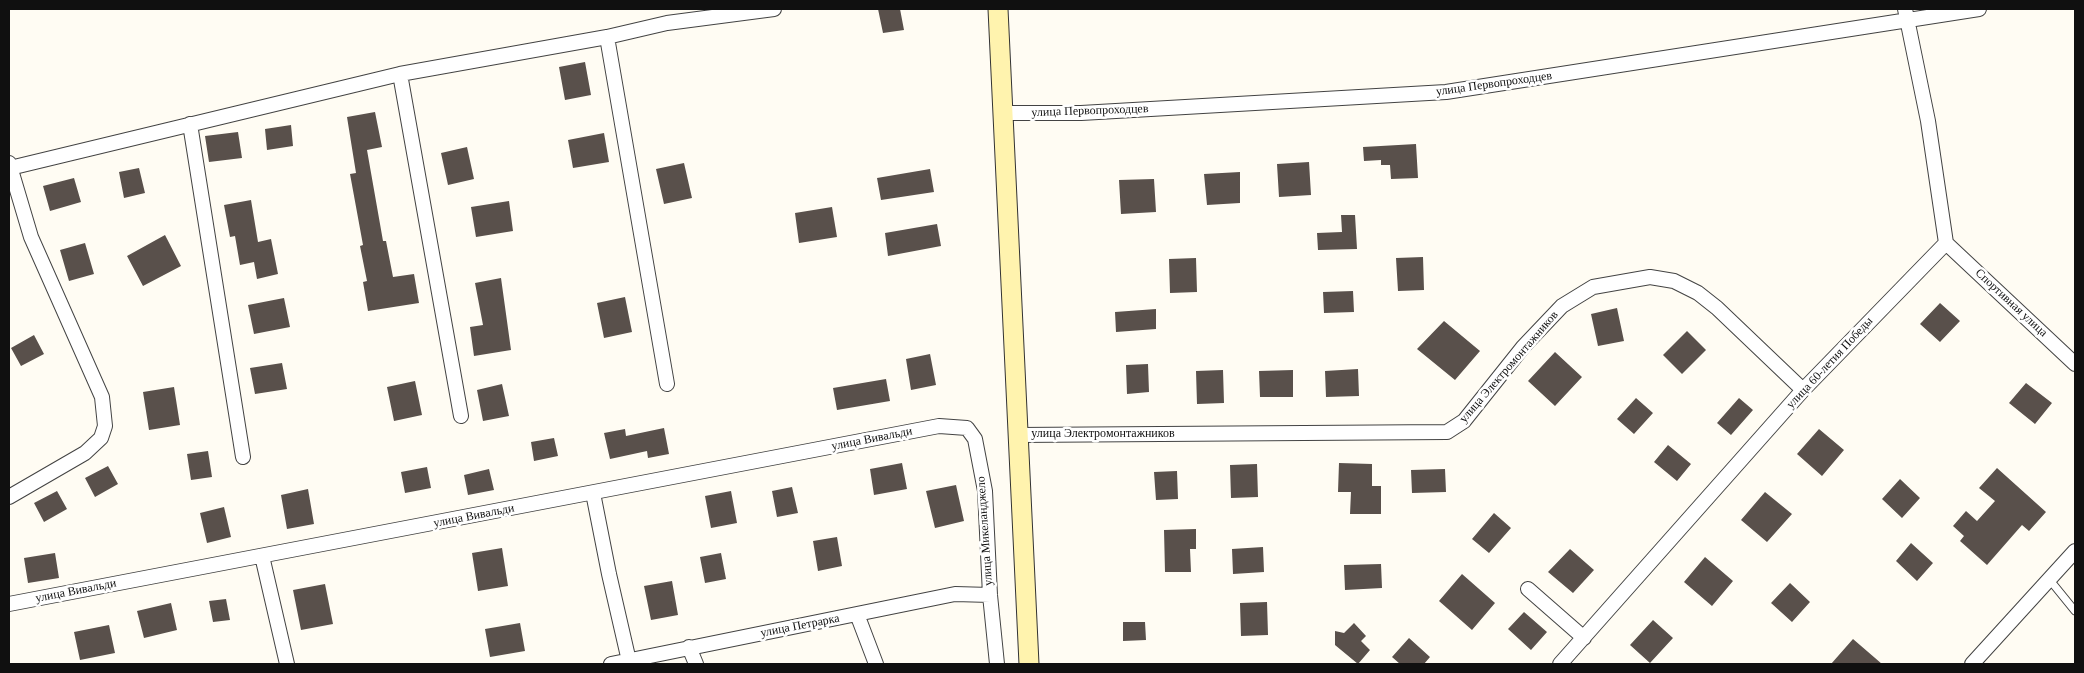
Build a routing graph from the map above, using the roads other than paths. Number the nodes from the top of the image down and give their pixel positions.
1 (774, 9) edge
2 (998, 9) edge
3 (1979, 9) edge
4 (1906, 15) edge
5 (607, 37) junction
6 (400, 74) junction
7 (1004, 113) junction
8 (190, 124) junction
9 (9, 166) edge
10 (1946, 242) junction
11 (2075, 364) edge
12 (668, 384) dead end
13 (1803, 390) junction
14 (461, 416) dead end
15 (939, 426) joint
16 (1018, 435) junction
17 (243, 457) dead end
18 (593, 493) junction
19 (9, 497) edge
20 (2075, 551) edge
21 (262, 556) junction
22 (2049, 579) junction
23 (1528, 589) dead end
24 (990, 595) junction
25 (9, 604) edge
26 (2075, 611) edge
27 (857, 614) junction
28 (1584, 638) junction
29 (689, 647) junction
30 (629, 661) junction
31 (287, 664) edge
32 (610, 664) edge
33 (696, 664) edge
34 (876, 664) edge
35 (997, 664) edge
36 (1029, 664) edge
37 (1560, 664) edge
38 (1972, 664) edge

1 - 5 street
2 - 7 street
3 - 4 street, улица Первопроходцев
4 - 7 street, улица Первопроходцев
4 - 10 street
5 - 6 street
5 - 12 street
6 - 8 street
6 - 14 street
7 - 16 street
8 - 9 street
8 - 17 street
9 - 19 street
10 - 11 street, Спортивная улица
10 - 13 street, улица 60-летия Победы
13 - 16 street, улица Электромонтажников
13 - 28 street, улица 60-летия Победы
15 - 18 street, улица Вивальди
15 - 24 street, улица Микеланджело
16 - 36 street
18 - 21 street, улица Вивальди
18 - 30 street
20 - 22 street
21 - 25 street, улица Вивальди
21 - 31 street
22 - 26 lane
22 - 38 street
23 - 28 street
24 - 27 street, улица Петрарка
24 - 35 street, улица Микеланджело
27 - 29 street, улица Петрарка
27 - 34 street
28 - 37 street, улица 60-летия Победы
29 - 30 street, улица Петрарка
29 - 33 street
30 - 32 street, улица Петрарка

